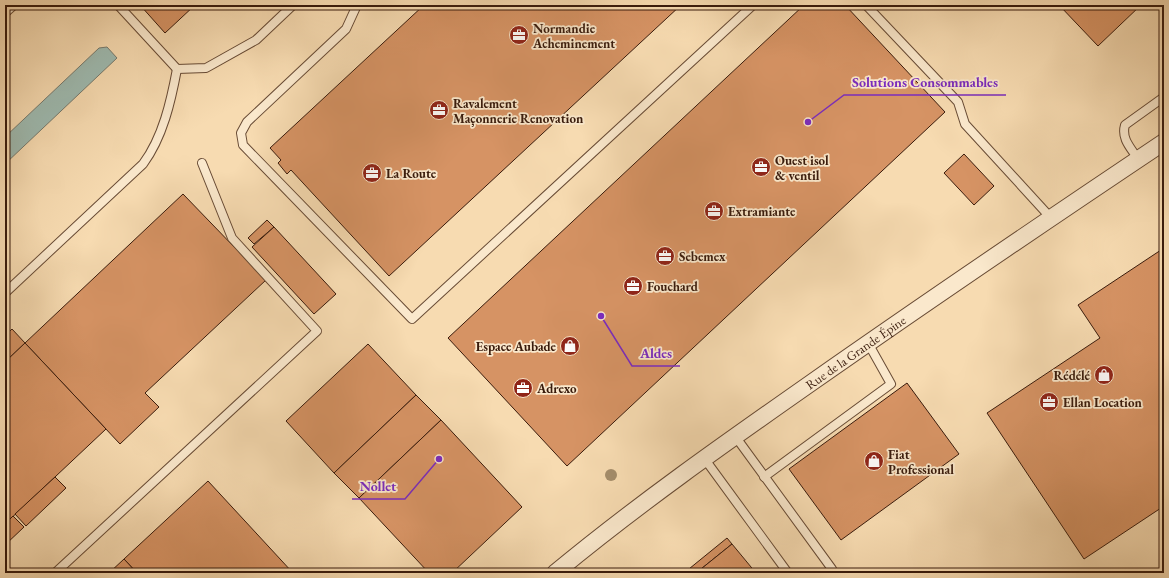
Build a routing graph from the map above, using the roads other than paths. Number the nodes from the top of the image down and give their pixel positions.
1 (14, 5) edge
2 (118, 5) edge
3 (293, 5) edge
4 (357, 5) edge
5 (753, 5) edge
6 (866, 5) edge
7 (5, 13) edge
8 (177, 69) junction
9 (1164, 97) edge
10 (1164, 142) edge
11 (1138, 159) junction
12 (202, 163) dead end
13 (1050, 218) junction
14 (5, 293) edge
15 (868, 343) junction
16 (735, 436) junction
17 (704, 458) junction
18 (764, 477) junction
19 (832, 569) dead end
20 (55, 573) edge
21 (555, 573) edge
22 (788, 573) edge

1 - 7 lane
2 - 8 lane
3 - 8 lane
4 - 5 lane
6 - 13 lane
8 - 14 lane
9 - 11 lane
10 - 11 street, Rue de la Grande Épine
11 - 13 street, Rue de la Grande Épine
12 - 20 lane
13 - 15 street, Rue de la Grande Épine
15 - 16 street, Rue de la Grande Épine
15 - 18 lane
16 - 17 street, Rue de la Grande Épine
16 - 18 lane
17 - 21 street, Rue de la Grande Épine
17 - 22 lane
18 - 19 lane

